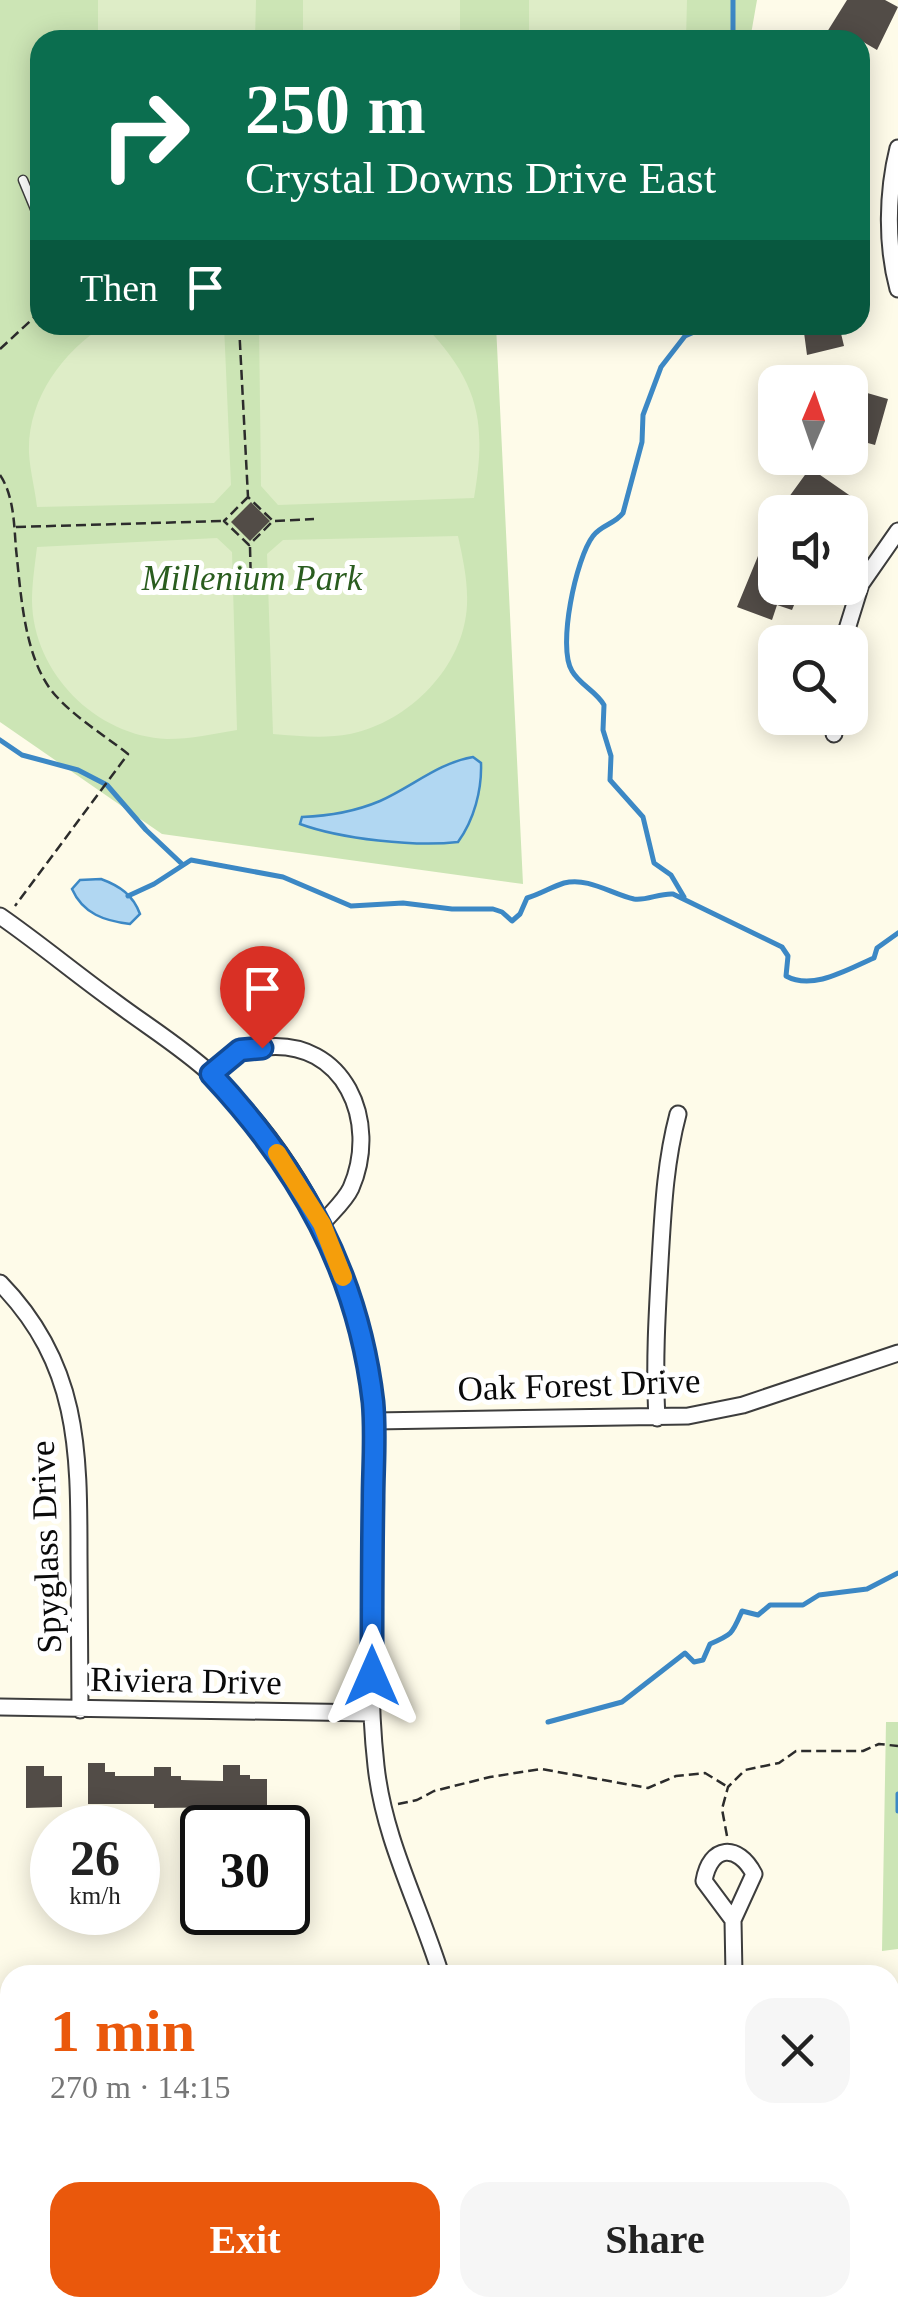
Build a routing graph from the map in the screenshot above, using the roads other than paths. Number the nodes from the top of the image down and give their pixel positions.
1 (898, 148) edge
2 (23, 180) dead end
3 (30, 197) edge
4 (898, 288) edge
5 (898, 531) edge
6 (848, 625) edge
7 (2, 917) edge
8 (211, 1074) junction
9 (678, 1114) dead end
10 (322, 1224) junction
11 (0, 1283) edge
12 (898, 1354) edge
13 (657, 1418) junction
14 (374, 1421) junction
15 (0, 1708) edge
16 (80, 1710) junction
17 (372, 1713) junction
18 (733, 1920) junction
19 (436, 1965) edge
20 (734, 1965) edge

1 - 4 street
2 - 3 lane
5 - 6 street
7 - 8 street
8 - 10 street
8 - 10 street
9 - 13 street
10 - 14 street
11 - 16 street, Spyglass Drive
12 - 13 street, Oak Forest Drive
13 - 14 street, Oak Forest Drive
14 - 17 street
15 - 16 street, Riviera Drive
16 - 17 street, Riviera Drive
17 - 19 street
18 - 18 street
18 - 20 street

